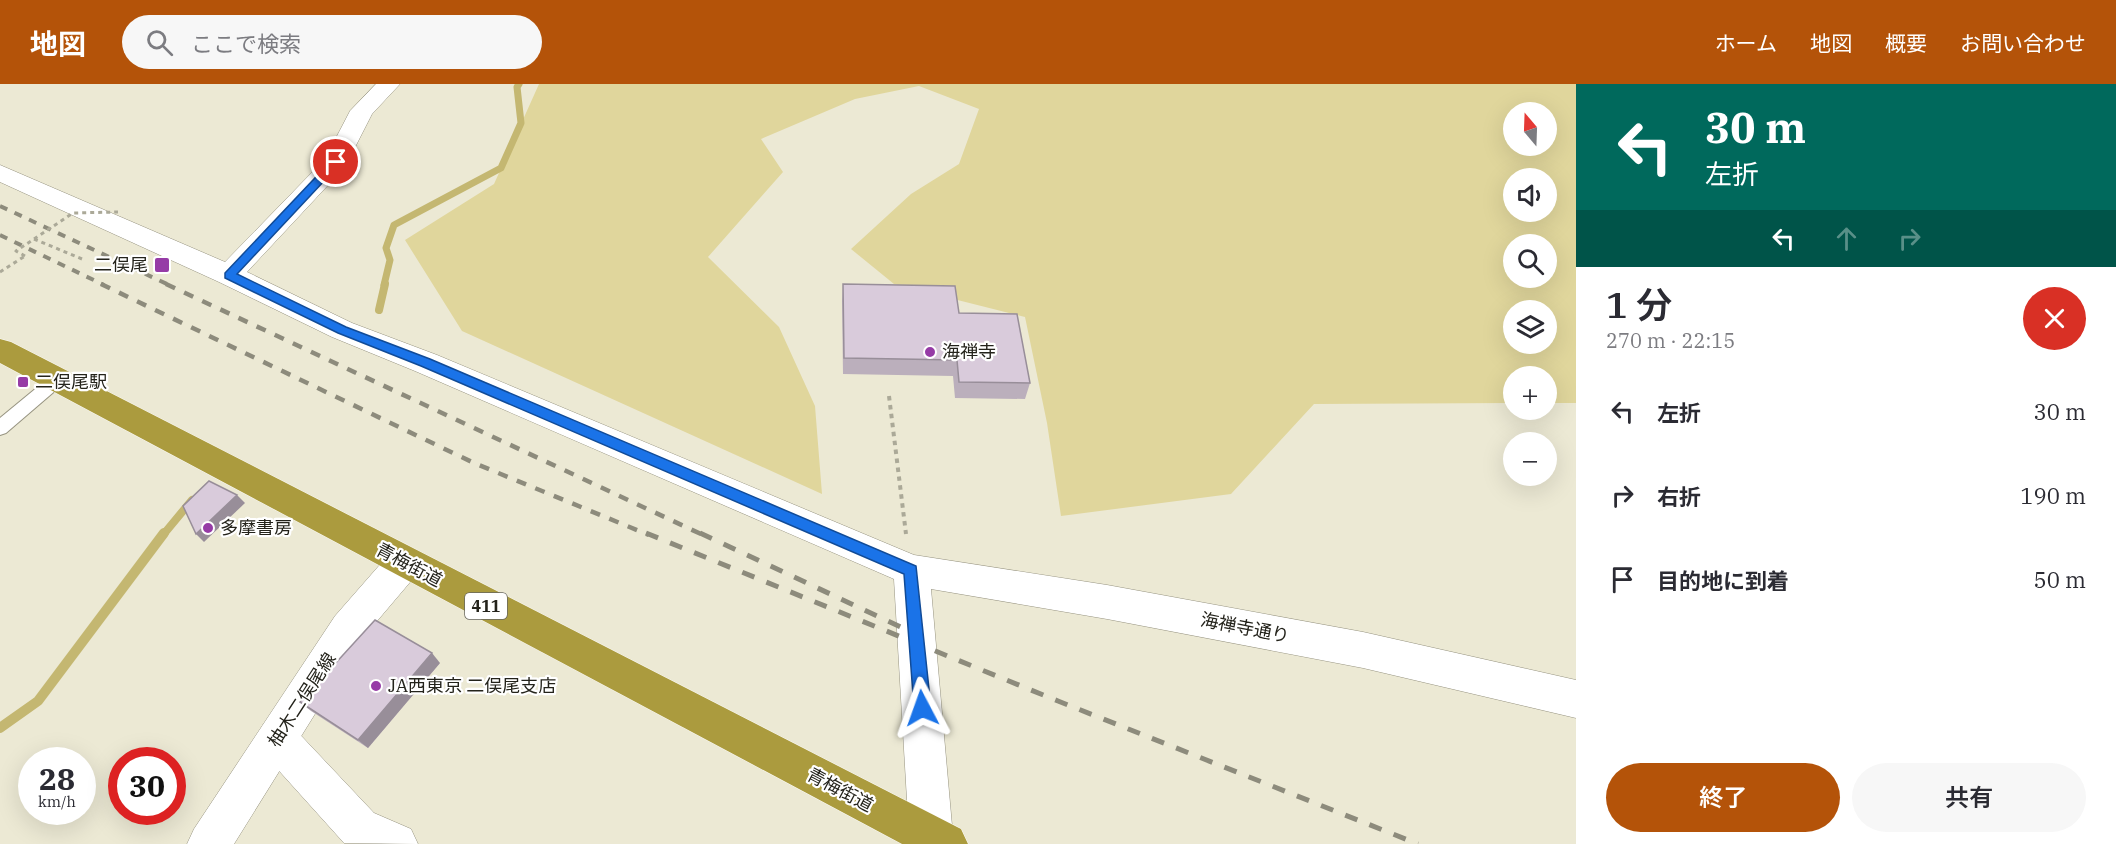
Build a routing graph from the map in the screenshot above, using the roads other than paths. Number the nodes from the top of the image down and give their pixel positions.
1 (389, 84) edge
2 (0, 173) edge
3 (229, 276) junction
4 (0, 350) edge
5 (57, 380) junction
6 (0, 428) edge
7 (404, 563) junction
8 (911, 570) junction
9 (1576, 699) edge
10 (277, 739) junction
11 (935, 842) edge
12 (209, 844) edge
13 (396, 844) edge

1 - 3 street
2 - 3 street, 海禅寺通り
3 - 8 street, 海禅寺通り
4 - 5 highway, 青梅街道 / 411
5 - 6 lane
5 - 7 highway, 青梅街道 / 411
7 - 10 street, 柚木二俣尾線
7 - 11 highway, 青梅街道 / 411
8 - 9 street, 海禅寺通り
8 - 11 street
10 - 12 street, 柚木二俣尾線
10 - 13 street

